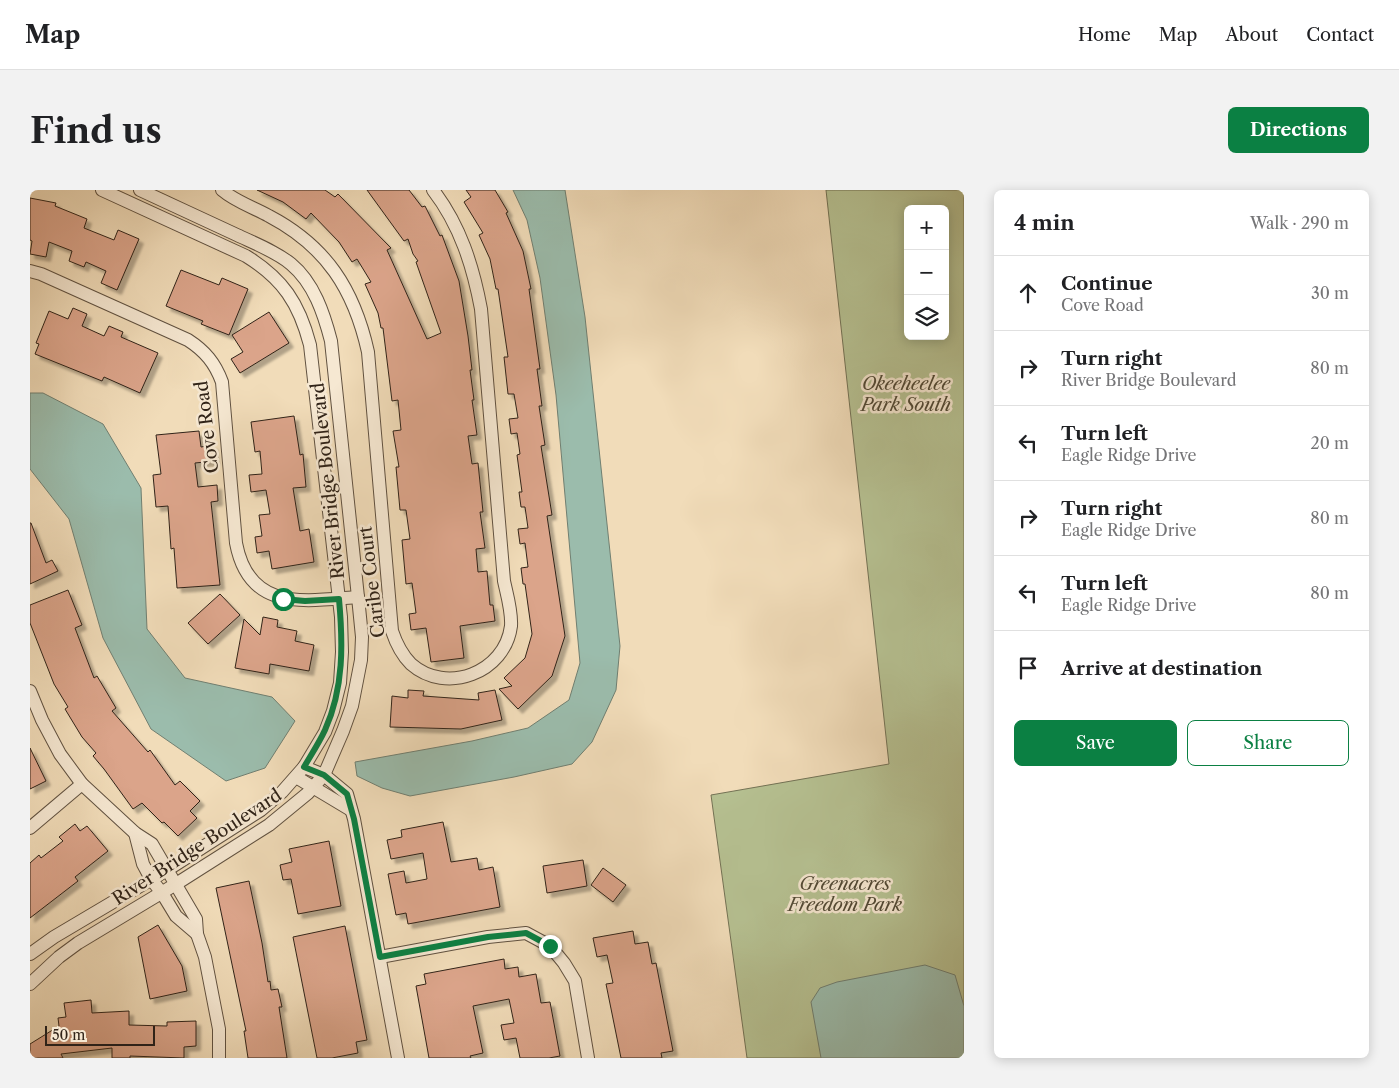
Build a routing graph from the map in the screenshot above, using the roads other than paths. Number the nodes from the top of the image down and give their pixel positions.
1 (102, 190) edge
2 (140, 190) edge
3 (222, 190) edge
4 (433, 190) edge
5 (30, 271) edge
6 (358, 597) junction
7 (339, 599) junction
8 (30, 691) edge
9 (304, 767) junction
10 (324, 775) junction
11 (296, 777) junction
12 (82, 784) junction
13 (314, 787) junction
14 (351, 810) junction
15 (30, 828) edge
16 (135, 833) junction
17 (167, 870) junction
18 (151, 879) junction
19 (176, 884) junction
20 (162, 893) junction
21 (197, 934) junction
22 (30, 954) edge
23 (380, 957) junction
24 (30, 984) edge
25 (219, 1058) edge
26 (398, 1058) edge
27 (588, 1058) edge

1 - 7 street, River Bridge Boulevard
2 - 6 street, River Bridge Boulevard
3 - 4 street, Caribe Court
5 - 7 street, Cove Road
6 - 7 street, Cove Road
6 - 10 street, River Bridge Boulevard
7 - 9 street, River Bridge Boulevard
8 - 12 street
9 - 10 street
9 - 11 street, River Bridge Boulevard
10 - 13 street, River Bridge Boulevard
10 - 14 street
11 - 13 street
11 - 17 street, River Bridge Boulevard
12 - 15 street
12 - 16 street
13 - 14 street
13 - 19 street, River Bridge Boulevard
14 - 23 street
16 - 17 street
16 - 18 street
17 - 18 street, River Bridge Boulevard
17 - 19 street
18 - 20 street
18 - 22 street, River Bridge Boulevard
19 - 20 street, River Bridge Boulevard
19 - 21 street
20 - 21 street
20 - 24 street, River Bridge Boulevard
21 - 25 street
23 - 26 street
23 - 27 street

